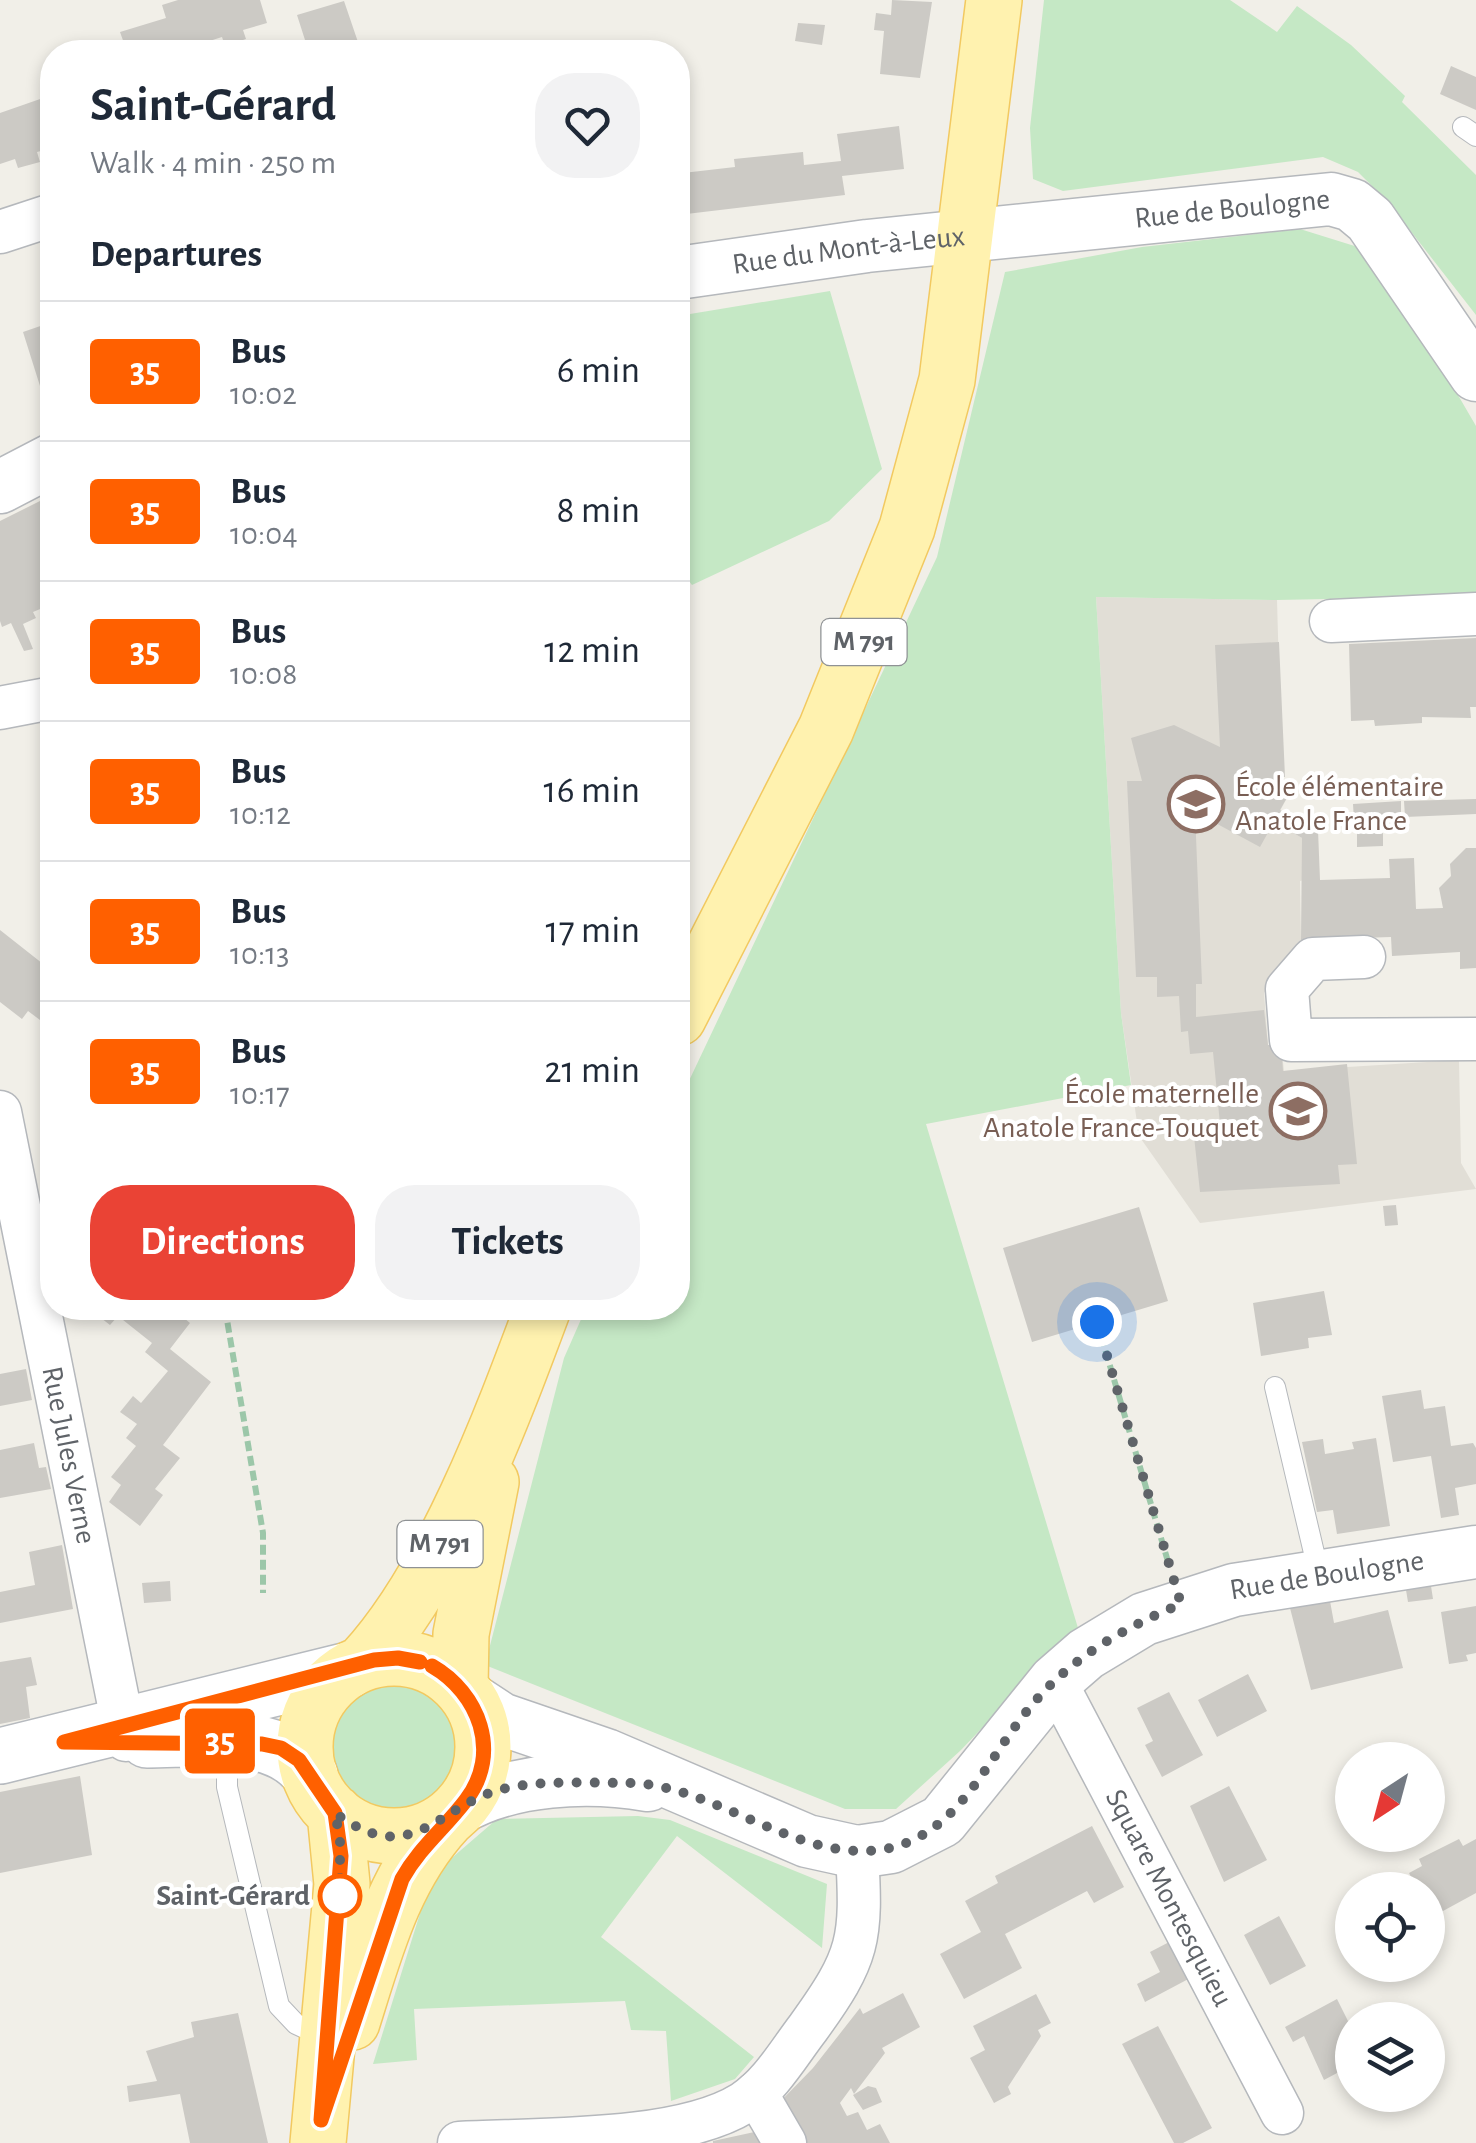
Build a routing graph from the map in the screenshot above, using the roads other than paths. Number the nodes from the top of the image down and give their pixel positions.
1 (994, 0) edge
2 (40, 219) edge
3 (0, 232) edge
4 (962, 236) junction
5 (690, 271) edge
6 (1476, 376) edge
7 (40, 466) edge
8 (0, 488) edge
9 (1476, 614) edge
10 (1331, 621) dead end
11 (40, 700) edge
12 (0, 708) edge
13 (1364, 957) dead end
14 (690, 995) edge
15 (1476, 1039) edge
16 (0, 1112) edge
17 (40, 1311) edge
18 (42, 1320) edge
19 (538, 1320) edge
20 (1275, 1387) dead end
21 (502, 1416) junction
22 (1476, 1552) edge
23 (1319, 1576) junction
24 (356, 1666) junction
25 (1054, 1681) junction
26 (464, 1692) junction
27 (125, 1733) junction
28 (244, 1742) junction
29 (0, 1756) edge
30 (688, 1793) junction
31 (322, 1794) junction
32 (453, 1814) junction
33 (857, 1852) junction
34 (329, 2039) junction
35 (756, 2093) junction
36 (1282, 2113) dead end
37 (328, 2136) edge
38 (460, 2143) edge
39 (785, 2143) edge

1 - 4 main road, Rue du Mont-à-Leux / M 791
2 - 3 street
4 - 5 street, Rue du Mont-à-Leux
4 - 6 street, Rue de Boulogne
4 - 14 main road, M 791
7 - 8 street
9 - 10 street
11 - 12 street
13 - 15 street
16 - 17 street, Rue Jules Verne
18 - 27 street, Rue Jules Verne
19 - 21 main road, M 791
20 - 23 lane
21 - 24 main road, M 791
21 - 26 main road, M 791
22 - 23 street, Rue de Boulogne
23 - 25 street, Rue de Boulogne
24 - 26 main road
24 - 27 main road
24 - 31 main road
25 - 33 street, Rue de Boulogne
25 - 36 street, Square Montesquieu
26 - 30 street, Rue de Boulogne
26 - 32 main road
27 - 28 main road
27 - 29 main road
28 - 31 main road
28 - 34 lane
30 - 32 street, Rue de Boulogne
30 - 33 street, Rue de Boulogne
31 - 32 main road
31 - 34 main road
32 - 37 main road
33 - 35 street
34 - 37 main road
35 - 38 street
35 - 39 street

